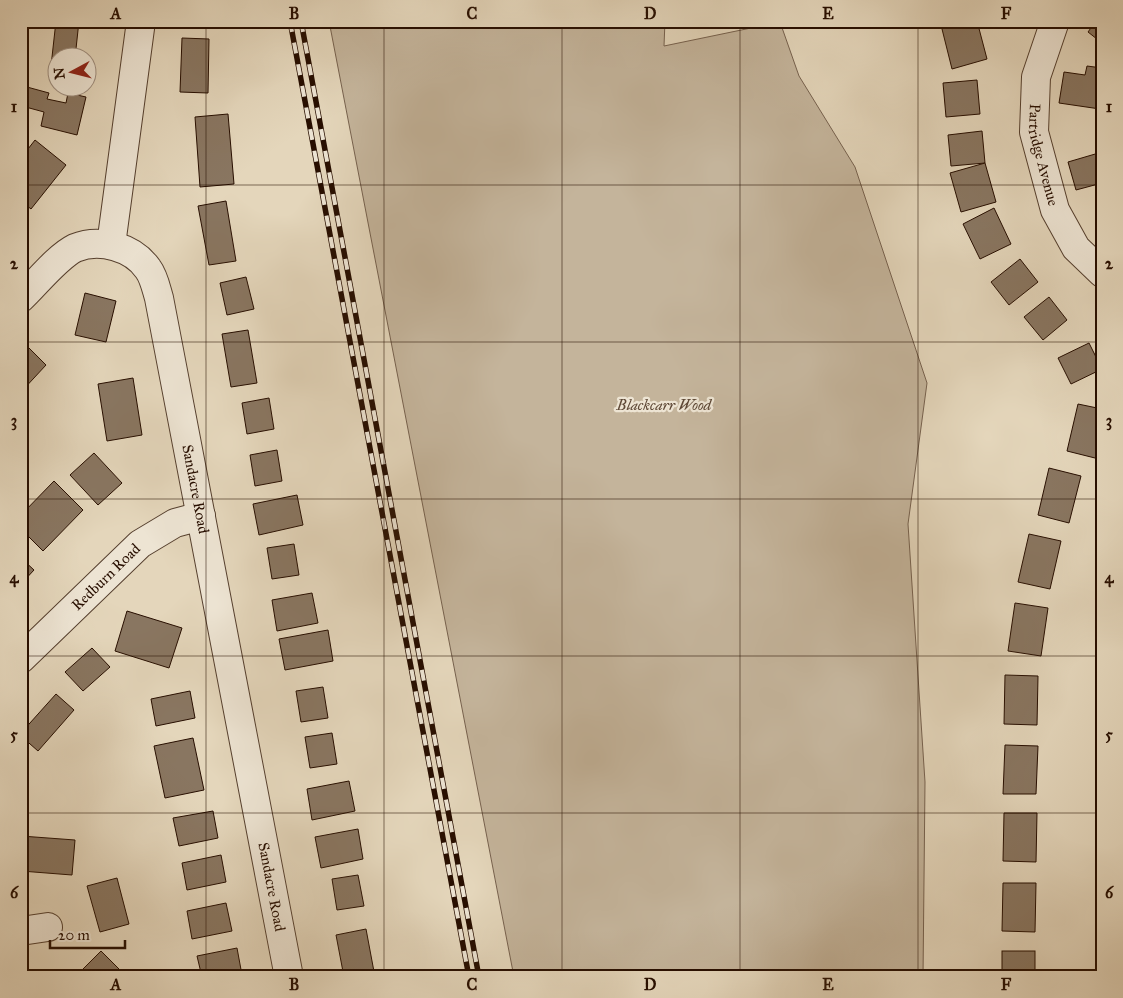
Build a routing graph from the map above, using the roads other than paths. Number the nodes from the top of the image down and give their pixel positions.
1 (141, 21) edge
2 (1055, 21) edge
3 (111, 245) junction
4 (1102, 273) edge
5 (21, 298) edge
6 (201, 516) junction
7 (21, 659) edge
8 (48, 927) dead end
9 (21, 931) edge
10 (289, 977) edge

1 - 3 street
2 - 4 street, Partridge Avenue
3 - 5 street
3 - 6 street, Sandacre Road
6 - 7 street, Redburn Road
6 - 10 street, Sandacre Road
8 - 9 street

